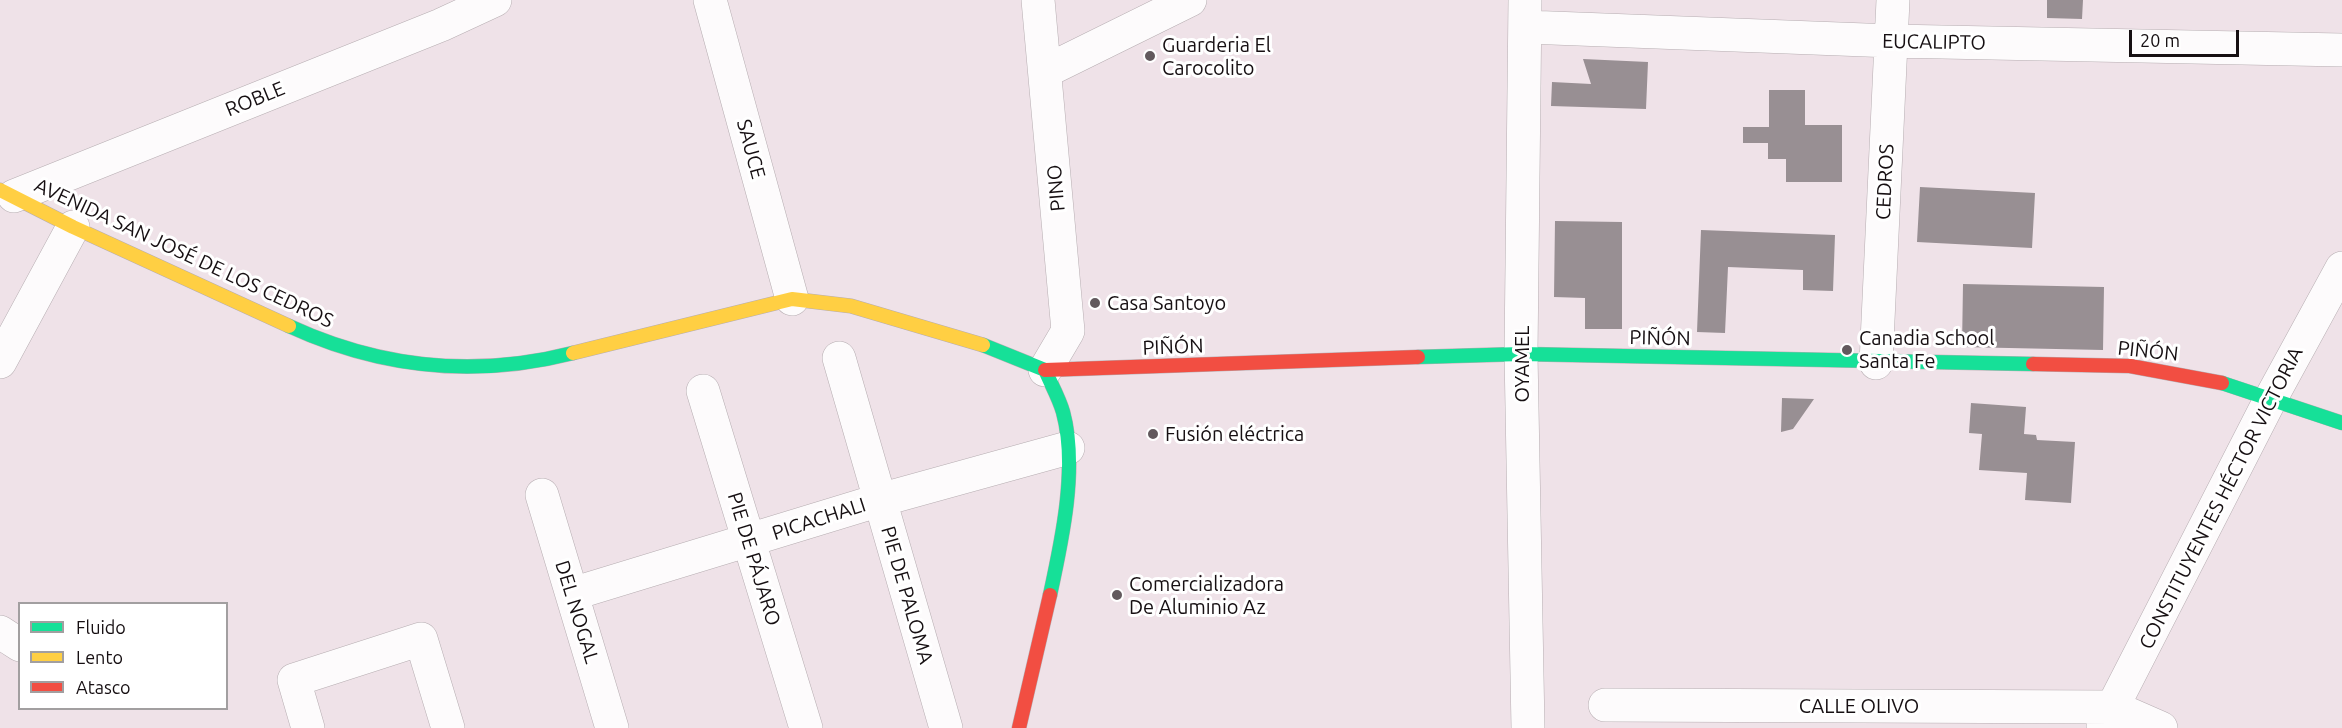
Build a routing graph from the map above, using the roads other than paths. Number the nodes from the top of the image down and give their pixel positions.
1 (495, 0) edge
2 (710, 0) edge
3 (1038, 0) edge
4 (1190, 0) edge
5 (1893, 0) edge
6 (435, 12) edge
7 (1526, 14) edge
8 (1892, 41) junction
9 (2342, 50) edge
10 (1046, 71) junction
11 (7, 193) edge
12 (73, 227) junction
13 (2342, 268) edge
14 (792, 299) junction
15 (1521, 354) junction
16 (839, 358) dead end
17 (0, 362) edge
18 (1876, 363) junction
19 (1045, 370) junction
20 (703, 390) dead end
21 (2271, 398) junction
22 (2342, 423) edge
23 (1068, 448) junction
24 (542, 495) dead end
25 (880, 500) junction
26 (748, 542) junction
27 (572, 594) junction
28 (0, 632) edge
29 (18, 644) edge
30 (1605, 705) dead end
31 (2108, 718) edge
32 (308, 728) edge
33 (448, 728) edge
34 (612, 728) edge
35 (806, 728) edge
36 (946, 728) edge
37 (1019, 728) edge
38 (1528, 728) edge
39 (2161, 728) edge

1 - 6 street, ROBLE
2 - 14 street, SAUCE
3 - 10 street, PINO
4 - 10 street
5 - 8 street, CEDROS
6 - 11 street, ROBLE
7 - 8 street, EUCALIPTO
7 - 15 street, OYAMEL
8 - 9 street, EUCALIPTO
8 - 18 street, CEDROS
10 - 19 street, PINO
11 - 12 street, AVENIDA SAN JOSÉ DE LOS CEDROS
12 - 14 street, AVENIDA SAN JOSÉ DE LOS CEDROS
12 - 17 street
13 - 21 street, CONSTITUYENTES HÉCTOR VICTORIA
14 - 19 street, AVENIDA SAN JOSÉ DE LOS CEDROS
15 - 18 street, PIÑÓN
15 - 19 street, PIÑÓN
15 - 38 street, OYAMEL
16 - 25 street, PIE DE PALOMA
18 - 21 street, PIÑÓN
19 - 23 street
20 - 26 street, PIE DE PÁJARO
21 - 22 street, PIÑÓN
21 - 31 street, CONSTITUYENTES HÉCTOR VICTORIA
23 - 25 street, PICACHALI
23 - 37 street
24 - 27 street, DEL NOGAL
25 - 26 street, PICACHALI
25 - 36 street, PIE DE PALOMA
26 - 27 street, PICACHALI
26 - 35 street, PIE DE PÁJARO
27 - 34 street, DEL NOGAL
28 - 29 street
30 - 31 street, CALLE OLIVO
31 - 39 street
32 - 33 street

